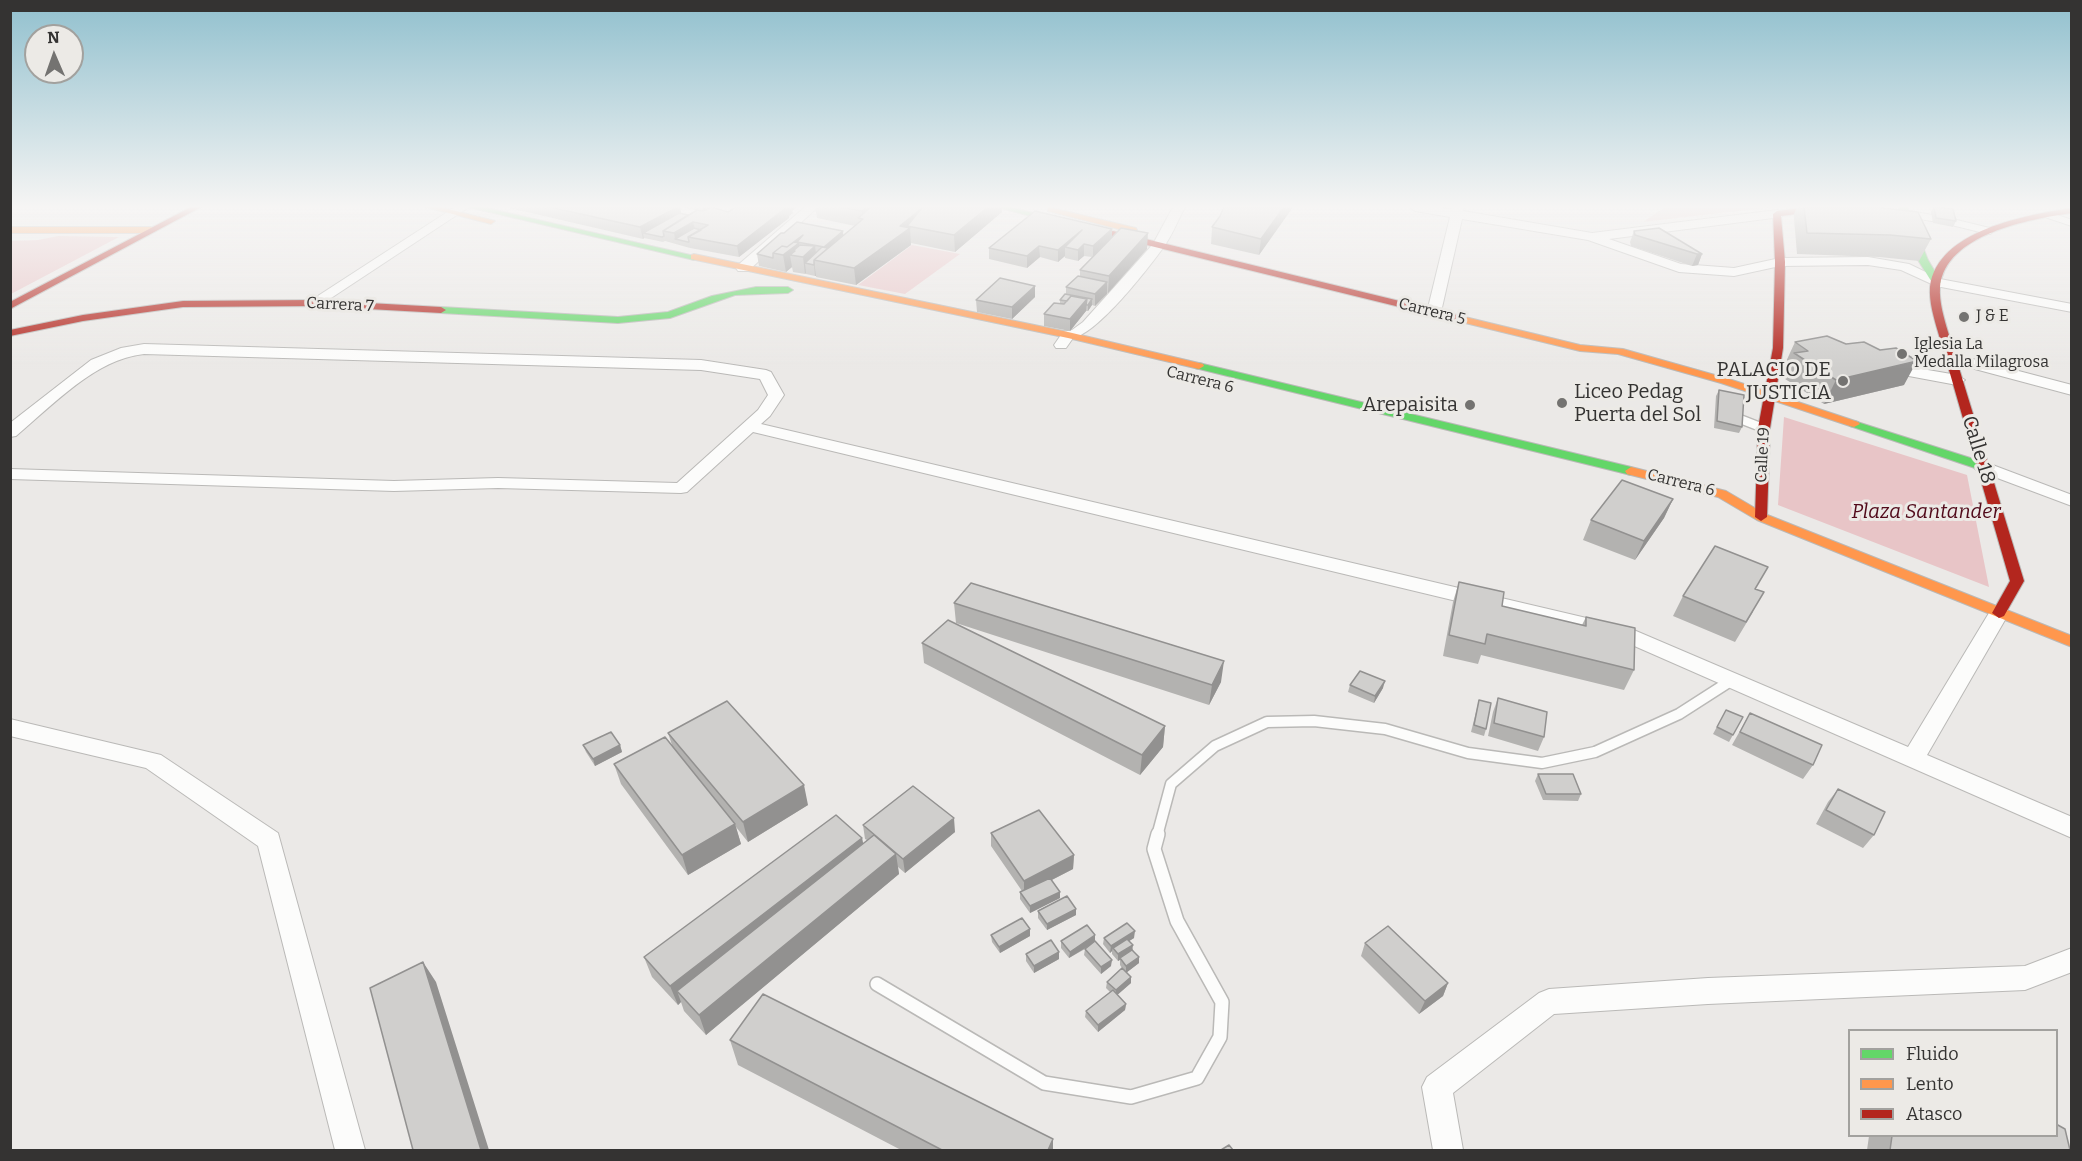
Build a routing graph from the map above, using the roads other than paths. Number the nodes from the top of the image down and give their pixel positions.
1 (93, 261) edge
2 (378, 261) edge
3 (648, 261) edge
4 (712, 261) edge
5 (750, 261) edge
6 (1143, 261) edge
7 (1238, 261) edge
8 (1260, 261) edge
9 (1446, 261) edge
10 (1660, 261) edge
11 (1852, 261) edge
12 (1869, 261) edge
13 (1924, 261) edge
14 (1946, 261) edge
15 (1780, 262) junction
16 (742, 268) junction
17 (717, 280) junction
18 (1936, 282) junction
19 (1403, 290) dead end
20 (806, 292) junction
21 (314, 303) junction
22 (10, 306) edge
23 (2072, 308) edge
24 (1434, 312) junction
25 (672, 314) junction
26 (10, 333) edge
27 (1587, 334) dead end
28 (1065, 340) junction
29 (1619, 351) junction
30 (1950, 358) junction
31 (1867, 364) edge
32 (1957, 380) junction
33 (2072, 390) edge
34 (1769, 395) junction
35 (1350, 417) dead end
36 (1740, 419) edge
37 (748, 426) junction
38 (1764, 428) junction
39 (10, 432) edge
40 (1982, 466) junction
41 (10, 474) edge
42 (2072, 501) edge
43 (1729, 515) dead end
44 (1761, 517) junction
45 (1999, 613) junction
46 (2072, 642) edge
47 (1732, 680) junction
48 (10, 727) edge
49 (1913, 759) junction
50 (2072, 828) edge
51 (2072, 960) edge
52 (877, 984) dead end
53 (350, 1150) edge
54 (1448, 1150) edge

1 - 22 main road
2 - 21 street
3 - 17 main road, Carrera 6
4 - 16 main road, Carrera 6
5 - 16 street
6 - 28 street
7 - 24 main road, Carrera 5
8 - 19 main road, Carrera 5
9 - 24 street
10 - 15 street
11 - 15 street
12 - 18 street
13 - 18 main road, Calle 18
14 - 18 main road
15 - 34 main road, Calle 19
16 - 17 main road
16 - 28 main road, Carrera 6
17 - 20 main road, Carrera 6
17 - 25 main road
18 - 23 street
18 - 30 main road, Calle 18
20 - 25 main road
20 - 28 main road, Carrera 6
21 - 25 main road, Carrera 7
21 - 26 main road, Carrera 7
24 - 29 main road, Carrera 5
27 - 29 main road, Carrera 5
28 - 35 main road, Carrera 6
28 - 44 main road, Carrera 6
29 - 34 main road, Carrera 5
30 - 32 main road, Calle 18
30 - 33 street
31 - 32 street
32 - 40 main road, Calle 18
34 - 38 main road, Calle 19
34 - 40 main road, Carrera 5
36 - 38 lane
37 - 39 street
37 - 41 street
37 - 47 street
38 - 44 main road, Calle 19
40 - 42 street
40 - 45 main road, Calle 18
43 - 44 main road, Carrera 6
44 - 45 main road
45 - 46 main road
45 - 49 street
47 - 49 street
47 - 52 lane
48 - 53 street
49 - 50 street
51 - 54 street

